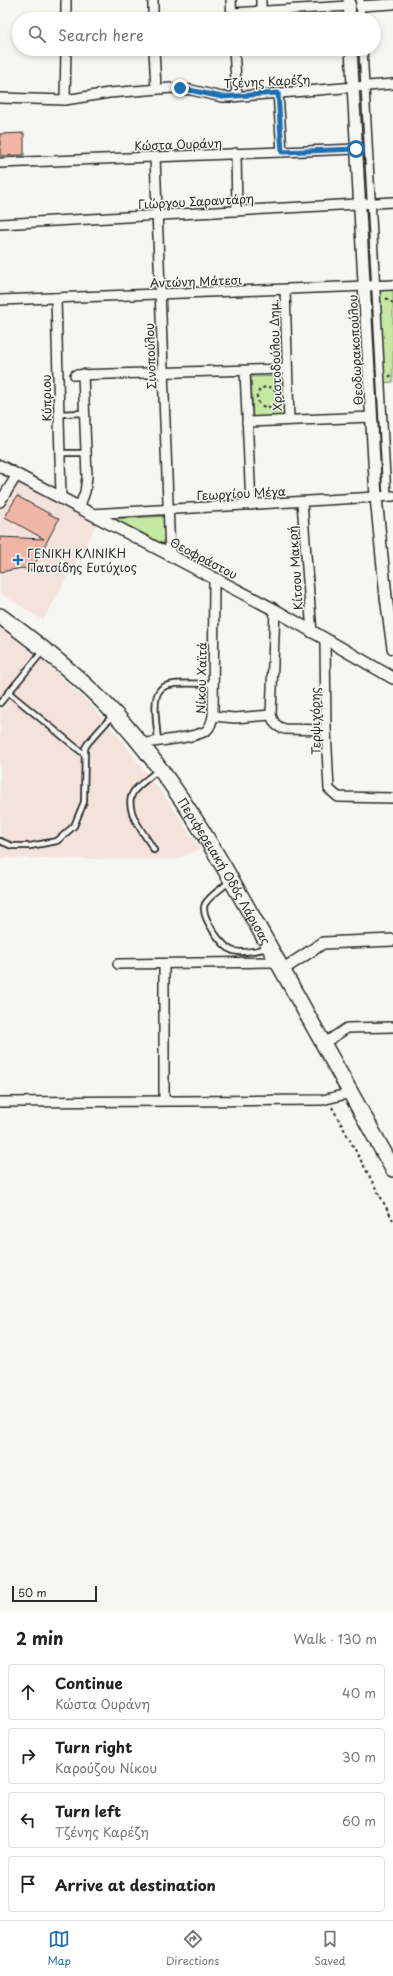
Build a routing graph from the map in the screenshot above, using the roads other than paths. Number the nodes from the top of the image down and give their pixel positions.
1 (66, 0) edge
2 (153, 0) edge
3 (231, 0) edge
4 (261, 0) edge
5 (349, 3) edge
6 (360, 3) edge
7 (393, 4) edge
8 (261, 11) junction
9 (66, 12) edge
10 (153, 12) edge
11 (232, 12) edge
12 (255, 12) edge
13 (66, 56) edge
14 (154, 56) edge
15 (234, 56) edge
16 (351, 56) edge
17 (363, 56) edge
18 (393, 84) edge
19 (365, 86) junction
20 (353, 87) junction
21 (156, 89) junction
22 (278, 93) junction
23 (237, 96) junction
24 (0, 98) edge
25 (65, 100) junction
26 (356, 149) junction
27 (282, 152) junction
28 (236, 153) junction
29 (155, 157) junction
30 (0, 163) edge
31 (393, 202) edge
32 (365, 204) junction
33 (237, 211) junction
34 (157, 215) junction
35 (0, 224) edge
36 (393, 285) edge
37 (369, 286) junction
38 (285, 290) junction
39 (160, 294) junction
40 (56, 298) junction
41 (0, 300) edge
42 (286, 369) junction
43 (245, 370) junction
44 (163, 372) junction
45 (84, 413) junction
46 (58, 414) junction
47 (372, 417) junction
48 (289, 420) junction
49 (247, 422) junction
50 (59, 453) junction
51 (86, 453) junction
52 (0, 466) edge
53 (17, 475) junction
54 (385, 497) edge
55 (60, 498) junction
56 (0, 502) edge
57 (302, 502) junction
58 (251, 505) junction
59 (79, 508) junction
60 (168, 509) junction
61 (91, 514) junction
62 (170, 555) junction
63 (214, 579) junction
64 (275, 610) junction
65 (0, 616) edge
66 (312, 633) junction
67 (325, 640) junction
68 (393, 648) edge
69 (44, 650) junction
70 (393, 678) edge
71 (213, 684) junction
72 (8, 692) junction
73 (0, 703) edge
74 (114, 713) junction
75 (271, 715) junction
76 (214, 716) junction
77 (326, 730) junction
78 (158, 740) junction
79 (140, 744) junction
80 (84, 754) junction
81 (159, 769) junction
82 (393, 798) edge
83 (0, 841) edge
84 (154, 850) dead end
85 (232, 880) junction
86 (393, 940) edge
87 (270, 948) junction
88 (118, 964) dead end
89 (164, 964) junction
90 (280, 966) junction
91 (393, 1027) edge
92 (323, 1044) junction
93 (351, 1093) junction
94 (164, 1100) junction
95 (0, 1102) edge
96 (393, 1169) edge

1 - 9 street
2 - 10 street
3 - 11 street
4 - 8 street
5 - 8 street
6 - 7 street
8 - 12 street
13 - 25 street
14 - 21 street
15 - 23 street
16 - 20 street, Θεοδωρακοπούλου
17 - 19 street
18 - 19 street, Τζένης Καρέζη
19 - 20 street, Τζένης Καρέζη
19 - 32 street
20 - 22 street, Τζένης Καρέζη
20 - 26 street, Θεοδωρακοπούλου
21 - 23 street, Τζένης Καρέζη
21 - 25 street, Τζένης Καρέζη
22 - 23 street, Τζένης Καρέζη
22 - 27 street
24 - 25 street, Τζένης Καρέζη
26 - 27 street, Κώστα Ουράνη
26 - 32 street, Θεοδωρακοπούλου
27 - 28 street, Κώστα Ουράνη
28 - 29 street, Κώστα Ουράνη
28 - 33 street
29 - 30 street, Κώστα Ουράνη
29 - 34 street, Σινοπούλου
31 - 32 street, Γιώργου Σαραντάρη
32 - 33 street, Γιώργου Σαραντάρη
32 - 37 street, Θεοδωρακοπούλου
33 - 34 street, Γιώργου Σαραντάρη
34 - 35 street, Γιώργου Σαραντάρη
34 - 39 street, Σινοπούλου
36 - 37 street, Αντώνη Μάτεσι
37 - 38 street, Αντώνη Μάτεσι
37 - 47 street, Θεοδωρακοπούλου
37 - 54 street
38 - 39 street, Αντώνη Μάτεσι
38 - 42 street, Χριστοδούλου Δημ.
39 - 40 street, Αντώνη Μάτεσι
39 - 44 street, Σινοπούλου
40 - 41 street, Αντώνη Μάτεσι
40 - 46 street, Κύπριου
42 - 43 street
42 - 48 street, Χριστοδούλου Δημ.
43 - 44 street
43 - 49 street
44 - 45 street
44 - 60 street, Σινοπούλου
45 - 46 lane
45 - 51 street
46 - 50 street, Κύπριου
47 - 48 street
47 - 54 street, Θεοδωρακοπούλου
48 - 49 street
49 - 58 street
50 - 51 lane
50 - 55 street, Κύπριου
51 - 59 street
52 - 53 street, Θεοφράστου
53 - 55 street, Θεοφράστου
53 - 56 street
54 - 57 street, Γεωργίου Μέγα
54 - 68 street, Θεοδωρακοπούλου
55 - 59 street, Θεοφράστου
57 - 58 street, Γεωργίου Μέγα
57 - 66 street, Κίτσου Μακρή
58 - 60 street, Γεωργίου Μέγα
59 - 61 street, Θεοφράστου
60 - 61 street, Γεωργίου Μέγα
60 - 62 street, Σινοπούλου
61 - 62 street, Θεοφράστου
62 - 63 street, Θεοφράστου
63 - 64 street, Θεοφράστου
63 - 71 street, Νίκου Χαϊτά
64 - 66 street, Θεοφράστου
64 - 75 street
65 - 69 highway, Περιφερειακή Οδός Λάρισας
66 - 67 street, Θεοφράστου
67 - 70 street, Θεοφράστου
67 - 77 street, Τερψιχόρης
69 - 72 lane
69 - 74 highway, Περιφερειακή Οδός Λάρισας
71 - 76 street, Νίκου Χαϊτά
71 - 78 lane
72 - 73 lane
72 - 80 lane
74 - 79 highway, Περιφερειακή Οδός Λάρισας
74 - 80 lane
75 - 76 street
75 - 77 street
76 - 78 street, Νίκου Χαϊτά
77 - 82 street, Τερψιχόρης
78 - 79 street, Νίκου Χαϊτά
79 - 81 highway, Περιφερειακή Οδός Λάρισας
80 - 83 lane
81 - 84 lane
81 - 85 highway, Περιφερειακή Οδός Λάρισας
85 - 87 highway, Περιφερειακή Οδός Λάρισας
85 - 87 lane
86 - 90 street
87 - 90 highway, Περιφερειακή Οδός Λάρισας
88 - 89 street
89 - 90 street
89 - 94 street
90 - 92 highway, Περιφερειακή Οδός Λάρισας
91 - 92 street
92 - 93 highway, Περιφερειακή Οδός Λάρισας
93 - 94 street
93 - 96 highway, Περιφερειακή Οδός Λάρισας
94 - 95 street

